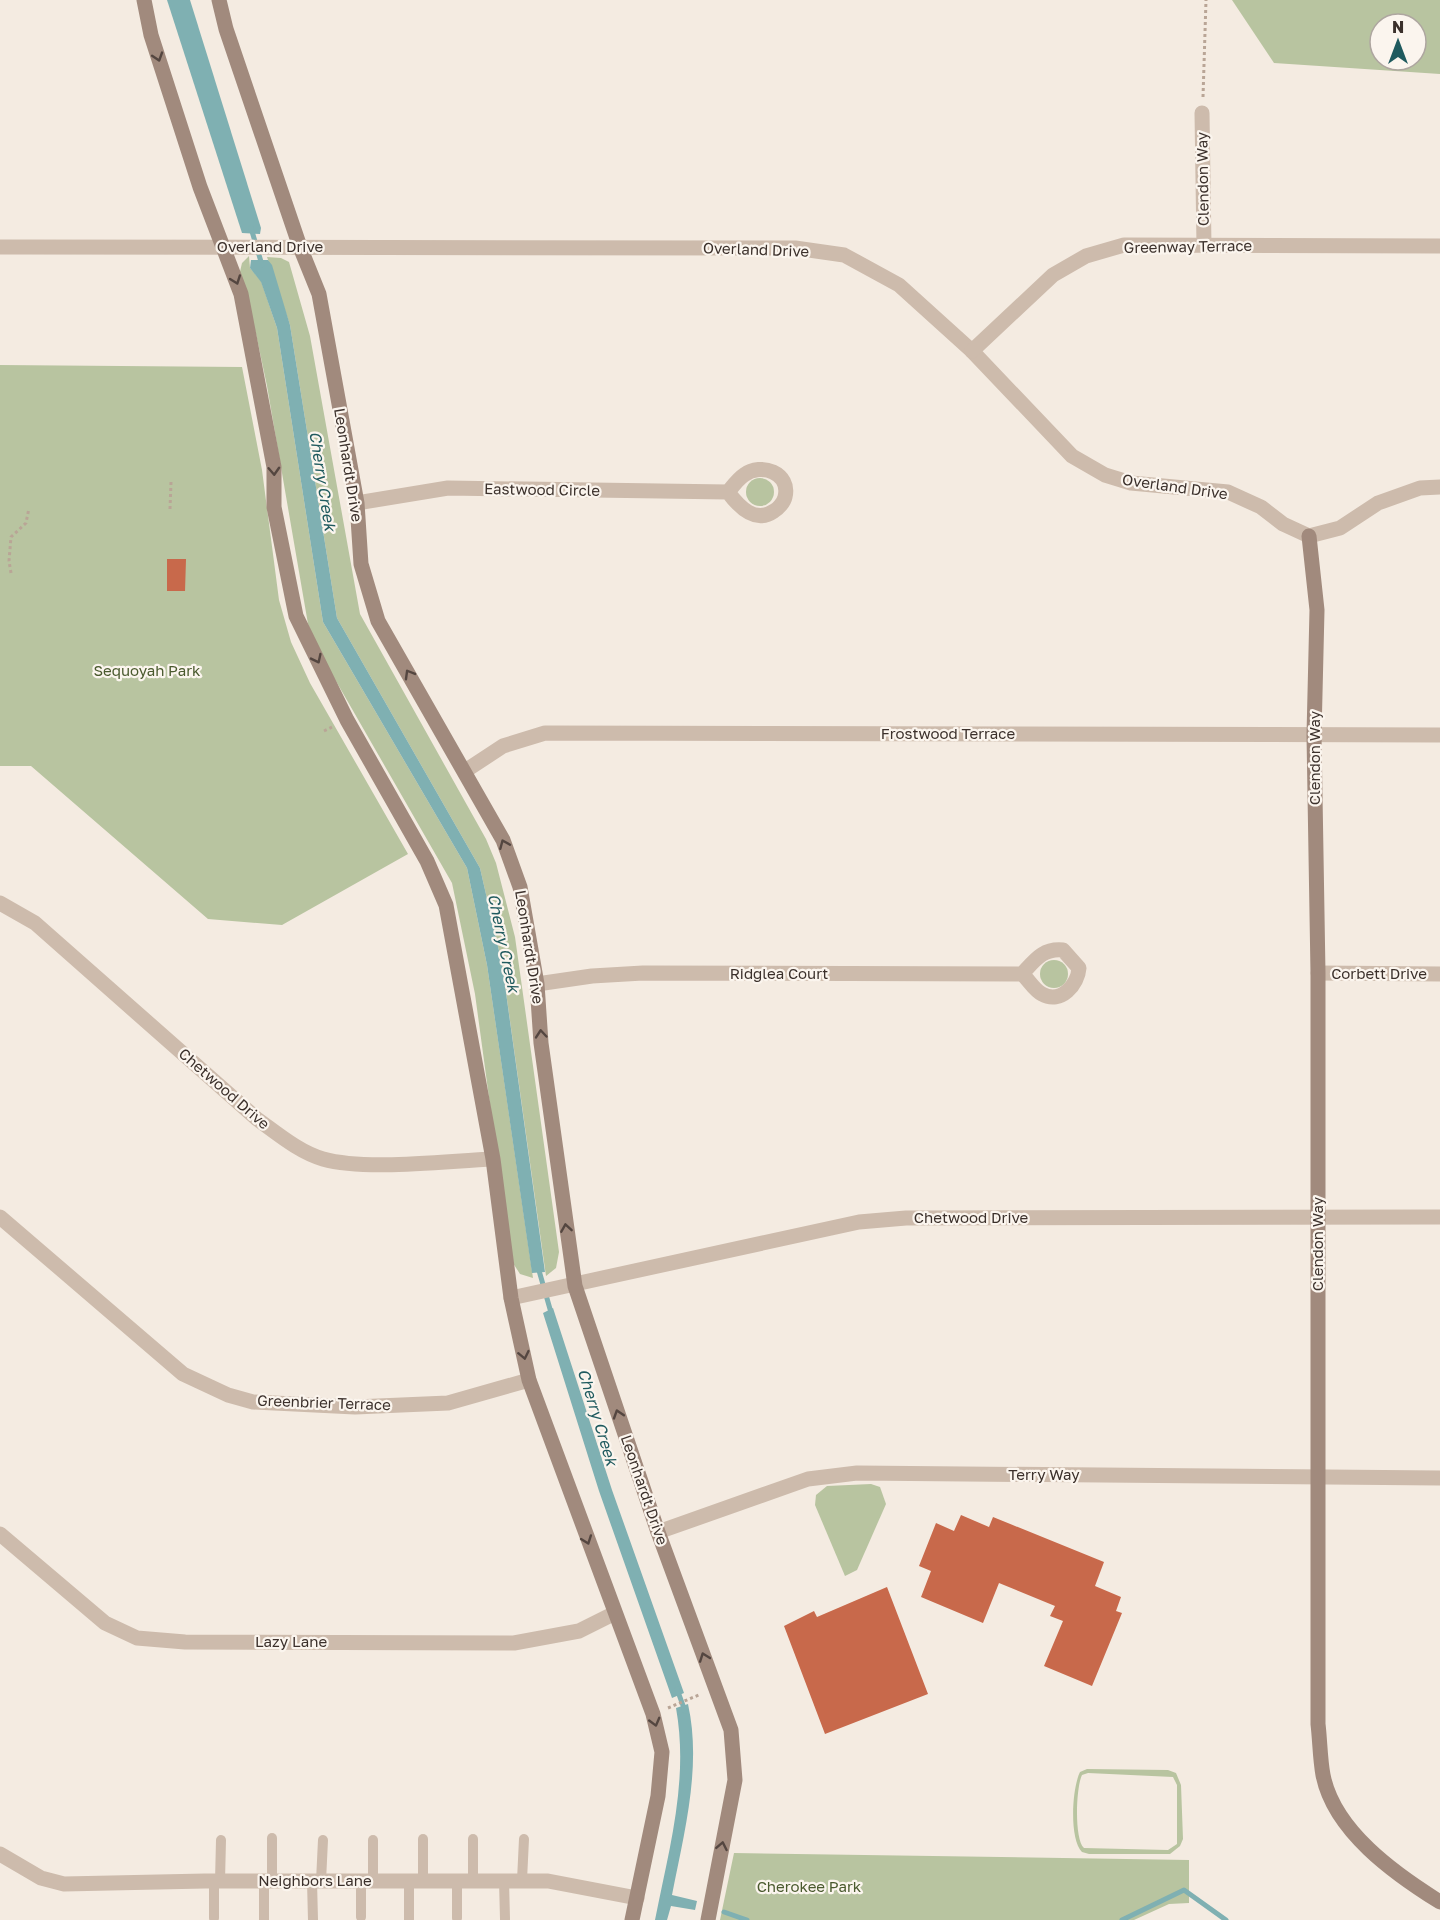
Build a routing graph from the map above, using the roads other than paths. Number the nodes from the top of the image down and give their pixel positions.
1 (144, 0) edge
2 (219, 0) edge
3 (1202, 113) road end
4 (1204, 246) junction
5 (1440, 246) edge
6 (0, 247) edge
7 (224, 247) junction
8 (300, 247) junction
9 (972, 351) junction
10 (1440, 487) edge
11 (728, 492) dead end
12 (357, 503) junction
13 (1309, 536) junction
14 (1314, 735) junction
15 (1440, 735) edge
16 (465, 771) junction
17 (0, 903) edge
18 (1022, 974) dead end
19 (1318, 974) junction
20 (1440, 974) edge
21 (537, 984) junction
22 (493, 1159) junction
23 (1318, 1216) junction
24 (1440, 1216) edge
25 (0, 1217) edge
26 (575, 1286) junction
27 (511, 1298) junction
28 (529, 1380) junction
29 (1317, 1477) junction
30 (1440, 1478) edge
31 (658, 1532) junction
32 (0, 1534) edge
33 (613, 1614) junction
34 (272, 1838) dead end
35 (423, 1839) dead end
36 (473, 1839) dead end
37 (524, 1839) dead end
38 (221, 1840) dead end
39 (323, 1840) dead end
40 (373, 1840) dead end
41 (0, 1854) edge
42 (416, 1880) junction
43 (457, 1880) junction
44 (473, 1880) junction
45 (504, 1880) junction
46 (522, 1880) junction
47 (217, 1881) junction
48 (268, 1881) junction
49 (317, 1881) junction
50 (367, 1881) junction
51 (637, 1898) junction
52 (1440, 1902) edge
53 (709, 1913) edge
54 (361, 1917) dead end
55 (214, 1918) dead end
56 (457, 1918) dead end
57 (409, 1919) edge
58 (505, 1919) edge
59 (264, 1920) edge
60 (313, 1920) edge
61 (632, 1920) edge

1 -> 7 street
2 - 8 street, Leonhardt Drive
3 - 4 street, Clendon Way
4 - 5 street, Greenway Terrace
4 - 9 street, Greenway Terrace
6 - 7 street, Overland Drive
7 - 8 street, Overland Drive
7 -> 22 street
8 - 9 street, Overland Drive
8 - 12 street, Leonhardt Drive
9 - 13 street, Overland Drive
10 - 13 street
11 - 12 street, Eastwood Circle
16 -> 12 street, Leonhardt Drive
13 - 14 street, Clendon Way
14 - 15 street, Frostwood Terrace
14 - 16 street, Frostwood Terrace
14 - 19 street, Clendon Way
21 -> 16 street, Leonhardt Drive
17 - 22 street, Chetwood Drive
18 - 21 street, Ridglea Court
19 - 20 street, Corbett Drive
19 - 23 street, Clendon Way
26 -> 21 street, Leonhardt Drive
22 - 27 street
23 - 24 street, Chetwood Drive
23 - 26 street, Chetwood Drive
23 - 29 street, Clendon Way
25 - 28 street, Greenbrier Terrace
26 - 27 street, Chetwood Drive
31 -> 26 street, Leonhardt Drive
27 -> 28 street
28 -> 33 street
29 - 30 street, Terry Way
29 - 31 street, Terry Way
29 - 52 street, Clendon Way
53 -> 31 street, Leonhardt Drive
32 - 33 street, Lazy Lane
33 -> 51 street
34 - 48 lane
35 - 42 lane
36 - 44 lane
37 - 46 lane
38 - 47 lane
39 - 49 lane
40 - 50 lane
41 - 47 street, Neighbors Lane
42 - 43 street, Neighbors Lane
42 - 50 street, Neighbors Lane
42 - 57 lane
43 - 44 street, Neighbors Lane
43 - 56 lane
44 - 45 street, Neighbors Lane
45 - 46 street, Neighbors Lane
45 - 58 lane
46 - 51 street, Neighbors Lane
47 - 48 street, Neighbors Lane
47 - 55 lane
48 - 49 street, Neighbors Lane
48 - 59 lane
49 - 50 street, Neighbors Lane
49 - 60 lane
50 - 54 lane
51 - 61 street

